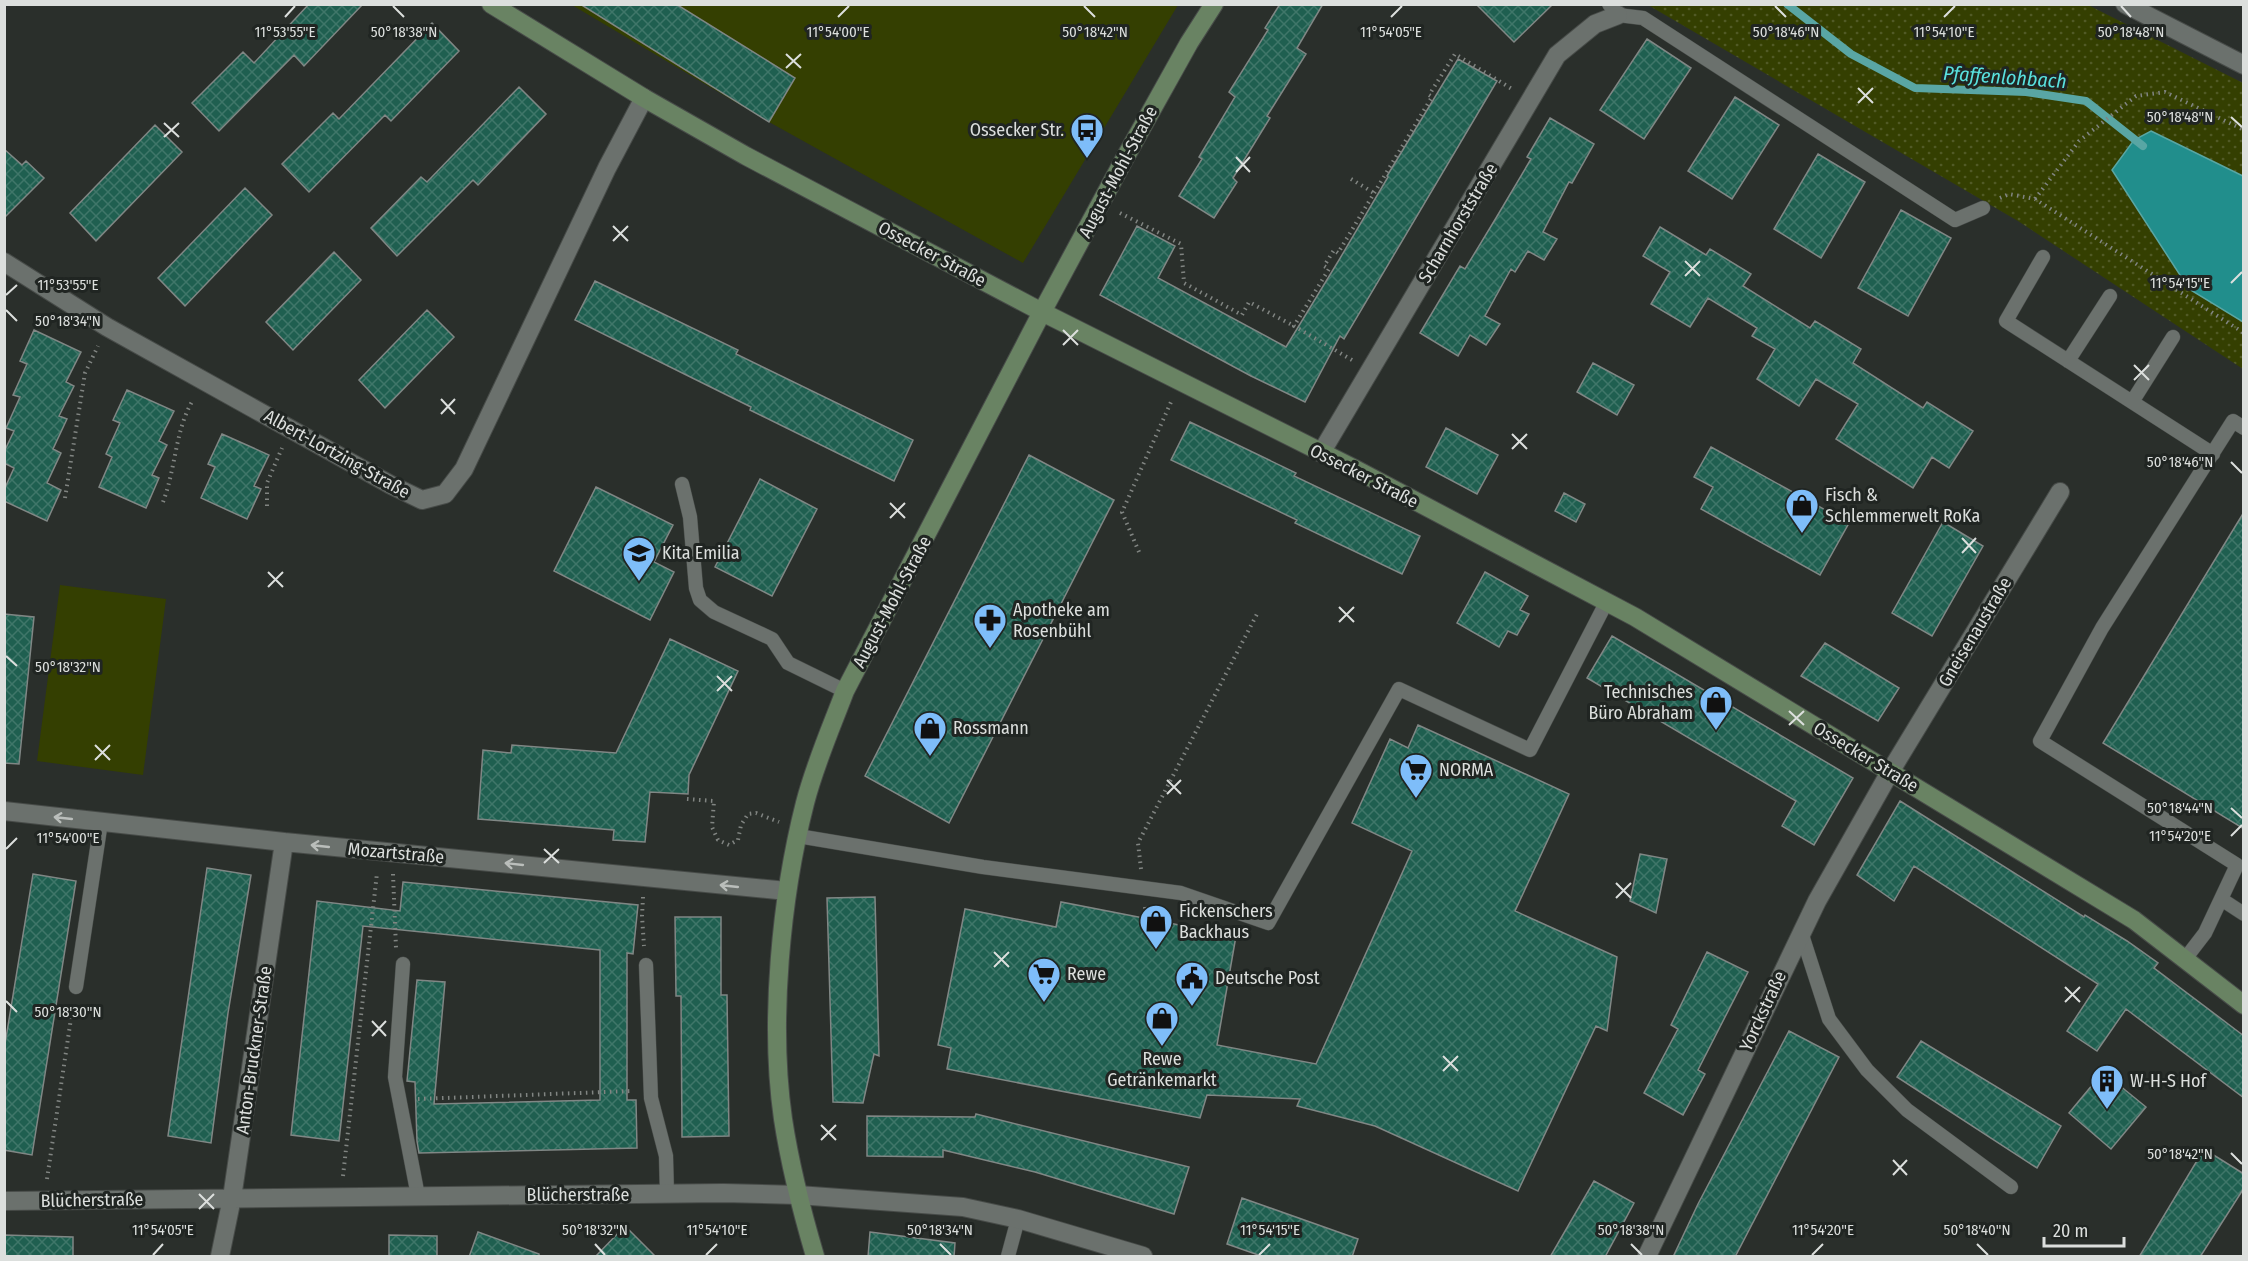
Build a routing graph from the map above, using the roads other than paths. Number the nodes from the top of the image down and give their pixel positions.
1 (490, 4) edge
2 (1214, 4) edge
3 (2125, 4) edge
4 (1613, 10) edge
5 (2244, 65) edge
6 (644, 98) junction
7 (1983, 208) road end
8 (2043, 257) dead end
9 (4, 262) edge
10 (2110, 296) dead end
11 (1042, 312) junction
12 (2173, 337) dead end
13 (2068, 361) junction
14 (2132, 402) junction
15 (2244, 428) edge
16 (1321, 453) junction
17 (2213, 454) junction
18 (682, 484) dead end
19 (2060, 492) dead end
20 (1606, 603) junction
21 (845, 691) junction
22 (1890, 772) junction
23 (4, 811) edge
24 (101, 822) junction
25 (799, 831) junction
26 (284, 842) junction
27 (2240, 863) edge
28 (787, 891) junction
29 (2221, 899) junction
30 (2244, 914) edge
31 (1801, 932) junction
32 (2185, 959) junction
33 (404, 964) road end
34 (646, 965) road end
35 (76, 987) road end
36 (2244, 1007) edge
37 (2011, 1187) dead end
38 (667, 1194) junction
39 (798, 1195) junction
40 (418, 1196) junction
41 (232, 1198) junction
42 (4, 1201) edge
43 (1018, 1219) junction
44 (220, 1257) edge
45 (815, 1257) edge
46 (1008, 1257) edge
47 (1143, 1257) edge
48 (1647, 1257) edge

1 - 6 street, Ossecker Straße
2 - 11 street, August-Mohl-Straße
3 - 5 street
4 - 7 lane
4 - 16 street, Scharnhorststraße
6 - 9 street, Albert-Lortzing-Straße
6 - 11 street, Ossecker Straße
8 - 13 lane
10 - 13 lane
11 - 16 street, Ossecker Straße
11 - 21 street, August-Mohl-Straße
12 - 14 lane
13 - 14 lane
14 - 17 lane
15 - 17 lane
16 - 20 street, Ossecker Straße
17 - 27 lane
18 - 21 lane
19 - 22 street, Gneisenaustraße
20 - 22 street, Ossecker Straße
20 - 25 lane
21 - 25 street, August-Mohl-Straße
22 - 31 street, Yorckstraße
22 - 32 street, Ossecker Straße
24 -> 23 street, Mozartstraße
24 - 26 street, Mozartstraße
24 - 35 lane
25 - 28 street, August-Mohl-Straße
28 -> 26 street, Mozartstraße
26 - 41 street, Anton-Bruckner-Straße
27 - 29 lane
28 - 39 street, August-Mohl-Straße
29 - 30 lane
29 - 32 lane
31 - 37 lane
31 - 48 street, Yorckstraße
32 - 36 street, Ossecker Straße
33 - 40 lane
34 - 38 lane
38 - 39 street, Blücherstraße
38 - 40 street, Blücherstraße
39 - 43 street, Blücherstraße
39 - 45 street, August-Mohl-Straße
40 - 41 street, Blücherstraße
41 - 42 street, Blücherstraße
41 - 44 street, Anton-Bruckner-Straße
43 - 46 lane
43 - 47 street, Blücherstraße

